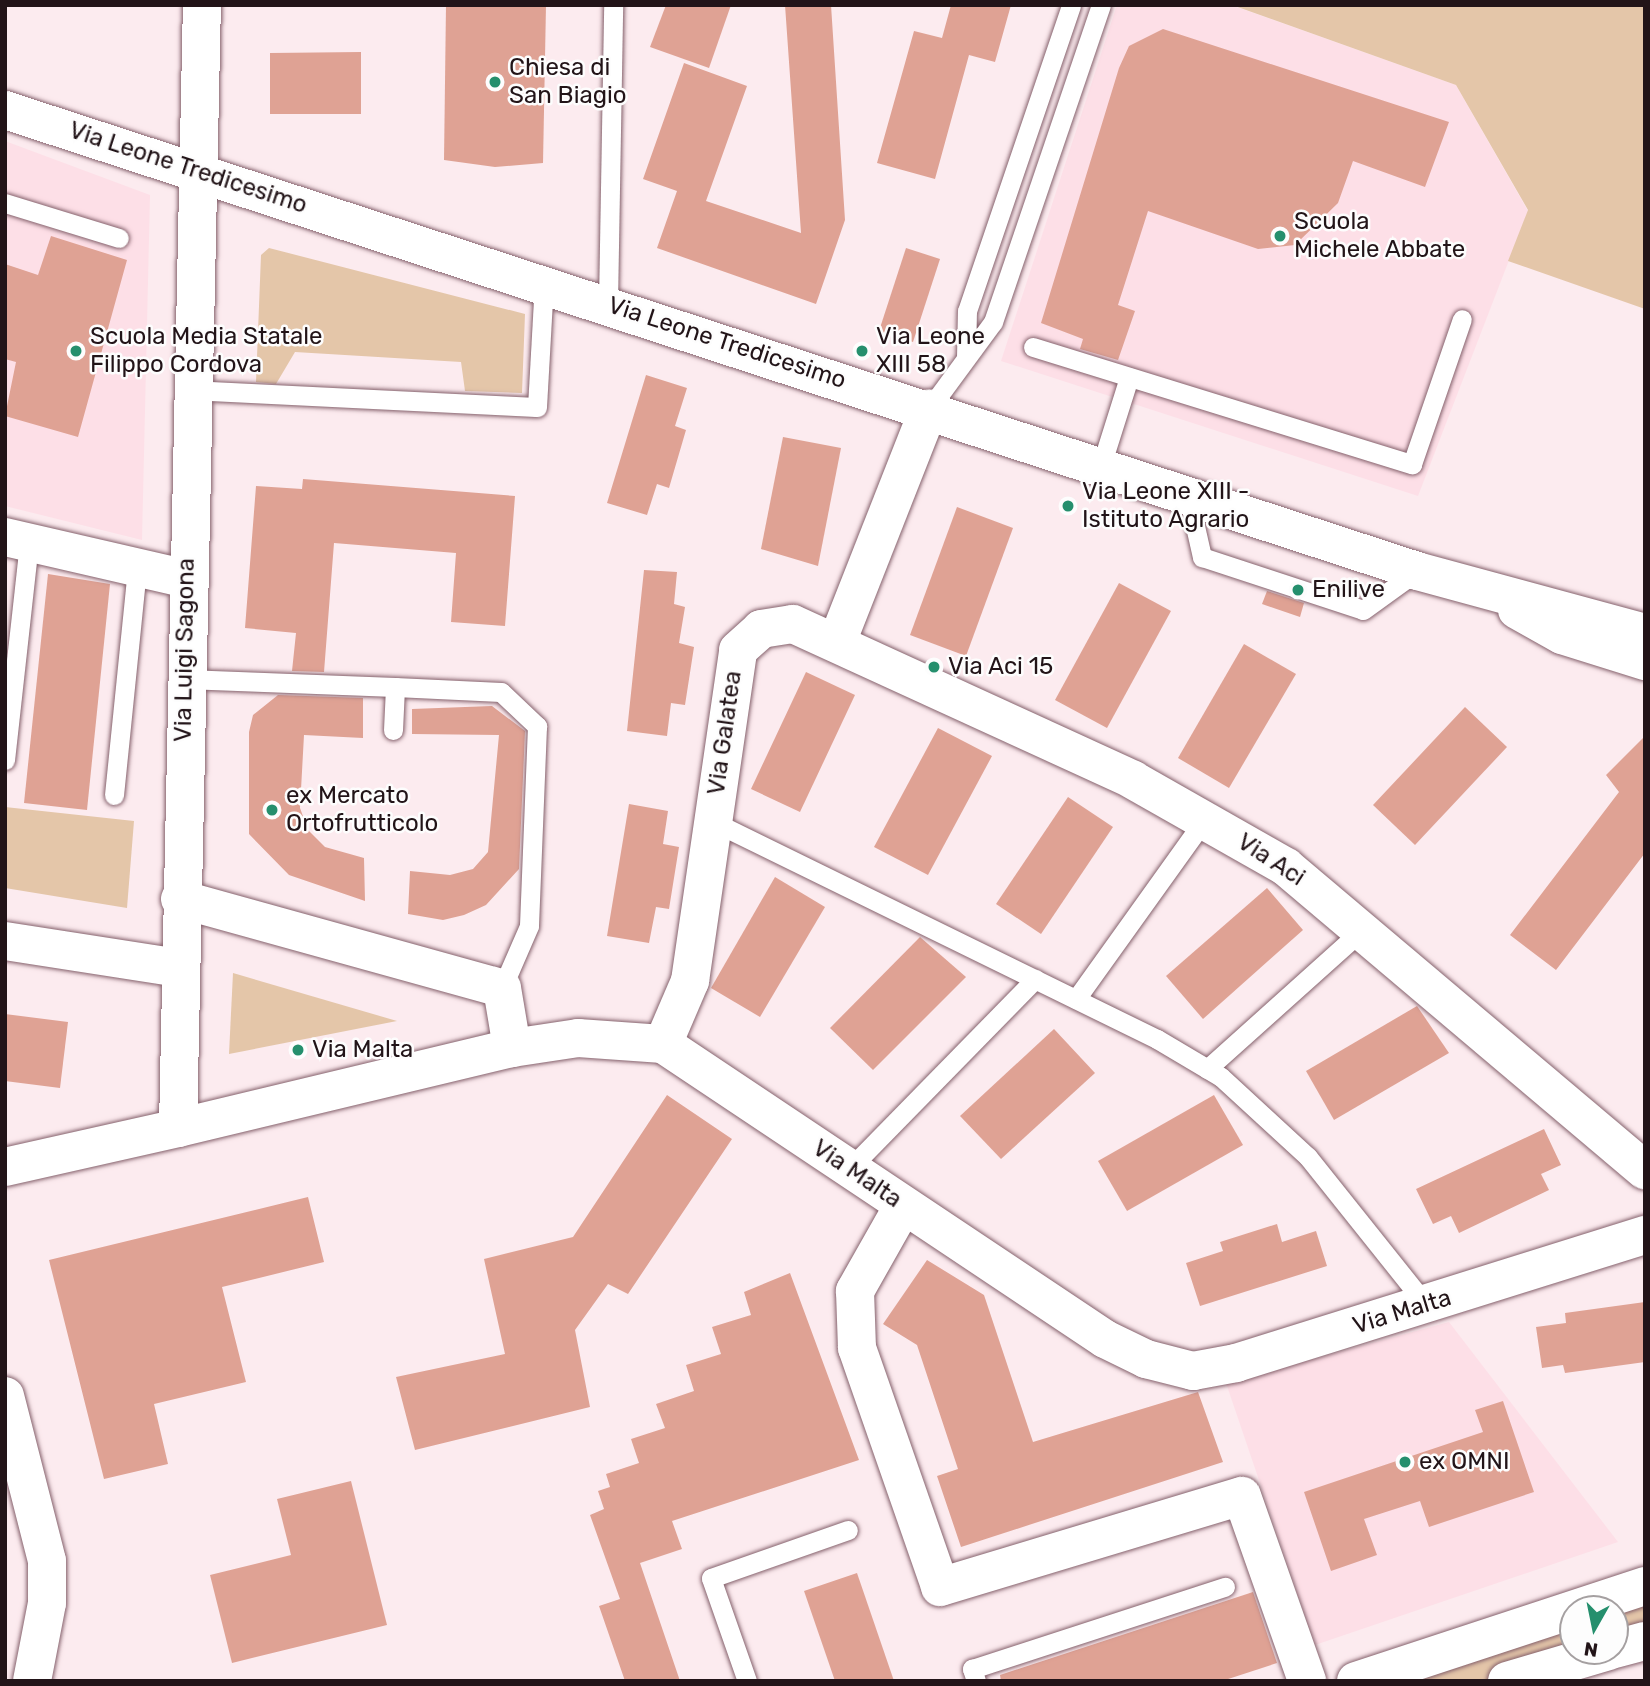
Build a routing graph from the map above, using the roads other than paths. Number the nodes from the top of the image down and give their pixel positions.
1 (202, 5) edge
2 (613, 5) edge
3 (1071, 5) edge
4 (1101, 5) edge
5 (5, 110) edge
6 (197, 173) junction
7 (5, 203) edge
8 (119, 238) dead end
9 (544, 282) junction
10 (608, 303) junction
11 (1462, 319) dead end
12 (1033, 347) dead end
13 (966, 357) junction
14 (1129, 377) junction
15 (189, 390) junction
16 (929, 410) junction
17 (1101, 466) junction
18 (1188, 495) junction
19 (17, 539) edge
20 (137, 568) junction
21 (1417, 570) junction
22 (187, 579) junction
23 (1488, 593) junction
24 (1645, 632) edge
25 (837, 642) junction
26 (1645, 661) edge
27 (185, 679) junction
28 (395, 687) junction
29 (393, 730) dead end
30 (5, 760) edge
31 (114, 795) dead end
32 (1205, 819) junction
33 (712, 821) junction
34 (180, 898) junction
35 (1364, 928) junction
36 (5, 941) edge
37 (179, 968) junction
38 (1035, 979) junction
39 (502, 988) junction
40 (1076, 999) junction
41 (663, 1044) junction
42 (512, 1048) junction
43 (1207, 1069) junction
44 (178, 1128) junction
45 (5, 1167) edge
46 (849, 1168) junction
47 (1645, 1170) edge
48 (903, 1206) junction
49 (1645, 1235) edge
50 (1426, 1305) junction
51 (5, 1396) edge
52 (848, 1530) dead end
53 (1645, 1586) edge
54 (1225, 1587) dead end
55 (1561, 1665) edge
56 (32, 1681) edge
57 (747, 1681) edge
58 (976, 1681) edge
59 (1307, 1681) edge
60 (1356, 1681) edge
61 (1507, 1681) edge

1 - 6 street, Via Luigi Sagona
2 - 10 lane
3 - 13 lane
4 - 13 lane
5 - 6 street, Via Leone Tredicesimo
6 - 9 street, Via Leone Tredicesimo
6 - 15 street, Via Luigi Sagona
7 - 8 lane
9 - 10 street, Via Leone Tredicesimo
9 - 15 lane
10 - 16 street, Via Leone Tredicesimo
11 - 14 lane
12 - 14 lane
13 - 16 lane
14 - 17 lane
15 - 22 street, Via Luigi Sagona
16 - 17 street, Via Leone Tredicesimo
16 - 25 street
17 - 18 street, Via Leone Tredicesimo
18 - 21 street, Via Leone Tredicesimo
18 - 21 lane
19 - 20 street
19 - 30 lane
20 - 22 street
20 - 31 lane
21 - 23 street, Via Leone Tredicesimo
22 - 27 street, Via Luigi Sagona
23 - 24 street
23 - 26 street
25 - 32 street, Via Aci
25 - 33 street, Via Galatea
27 - 28 lane
27 - 34 street, Via Luigi Sagona
28 - 29 lane
28 - 39 lane
32 - 35 street, Via Aci
32 - 40 lane
33 - 38 lane
33 - 41 street, Via Galatea
34 - 37 street, Via Luigi Sagona
34 - 39 street
35 - 43 lane
35 - 47 street, Via Aci
36 - 37 street
37 - 44 street, Via Luigi Sagona
38 - 40 lane
38 - 46 lane
39 - 42 street
40 - 43 lane
41 - 42 street, Via Malta
41 - 46 street, Via Malta
42 - 44 street, Via Malta
43 - 50 lane
44 - 45 street, Via Malta
46 - 48 street, Via Malta
48 - 50 street, Via Malta
48 - 59 street
49 - 50 street, Via Malta
51 - 56 street
52 - 57 lane
53 - 60 street
54 - 58 lane
55 - 61 street

